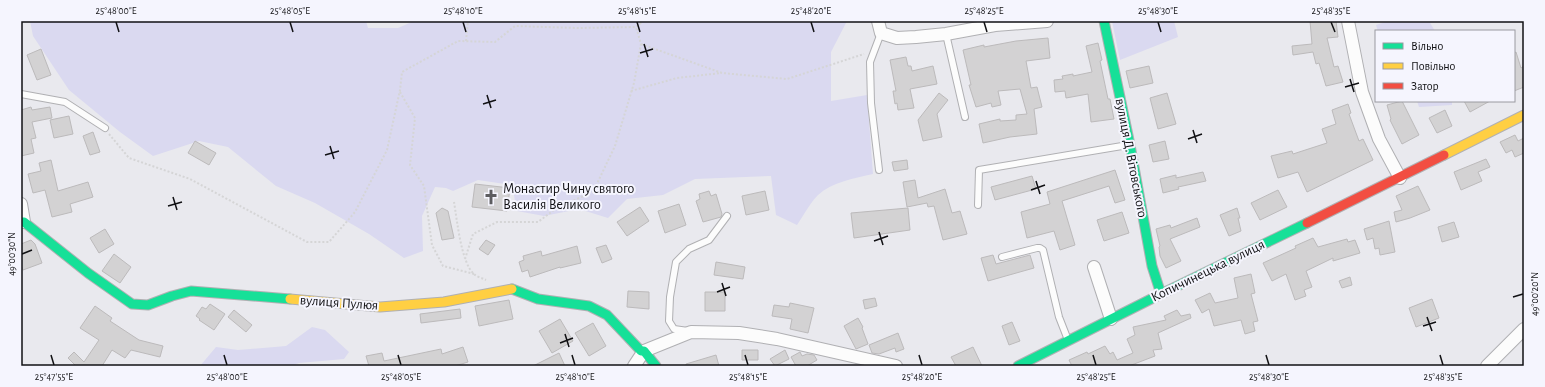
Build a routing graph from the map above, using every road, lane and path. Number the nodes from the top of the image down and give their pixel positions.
1 (468, 21) edge
2 (643, 21) edge
3 (878, 21) edge
4 (1047, 21) edge
5 (1104, 21) edge
6 (1348, 21) edge
7 (636, 27) junction
8 (881, 33) junction
9 (946, 34) junction
10 (466, 41) junction
11 (641, 44) junction
12 (874, 51) junction
13 (722, 73) junction
14 (400, 90) junction
15 (631, 91) junction
16 (21, 94) edge
17 (1524, 115) edge
18 (965, 117) dead end
19 (105, 128) joint
20 (1130, 145) junction
21 (879, 170) dead end
22 (1400, 178) junction
23 (454, 202) dead end
24 (21, 204) edge
25 (978, 205) dead end
26 (727, 216) dead end
27 (23, 222) edge
28 (1002, 257) dead end
29 (465, 259) junction
30 (1094, 267) dead end
31 (474, 274) junction
32 (487, 281) dead end
33 (1161, 294) junction
34 (1111, 319) junction
35 (1524, 329) edge
36 (691, 332) junction
37 (1068, 341) junction
38 (644, 351) junction
39 (634, 366) edge
40 (656, 366) edge
41 (896, 366) edge
42 (1018, 366) edge
43 (1487, 366) edge

1 - 10 path
2 - 7 path
3 - 8 street
4 - 9 street
5 - 20 street, вулиця Д. Вітовського
6 - 22 street
7 - 10 path
7 - 11 path
8 - 9 street
8 - 12 lane
9 - 18 lane
10 - 14 path
11 - 13 path
11 - 15 path
12 - 13 path
12 - 21 lane
13 - 15 path
14 - 19 path
14 - 31 path
15 - 29 path
16 - 19 lane
17 - 22 street, Копичинецька вулиця
20 - 25 lane
20 - 33 street, вулиця Д. Вітовського
22 - 33 street, Копичинецька вулиця
23 - 29 path
24 - 27 street, вулиця Пулюя
26 - 36 lane
27 - 38 street, вулиця Пулюя
28 - 37 lane
29 - 31 path
30 - 34 street
31 - 32 path
33 - 34 street, Копичинецька вулиця
34 - 37 street, Копичинецька вулиця
35 - 43 street
36 - 38 street
36 - 41 street
37 - 42 street, Копичинецька вулиця
38 - 39 street
38 - 40 street, вулиця Пулюя

